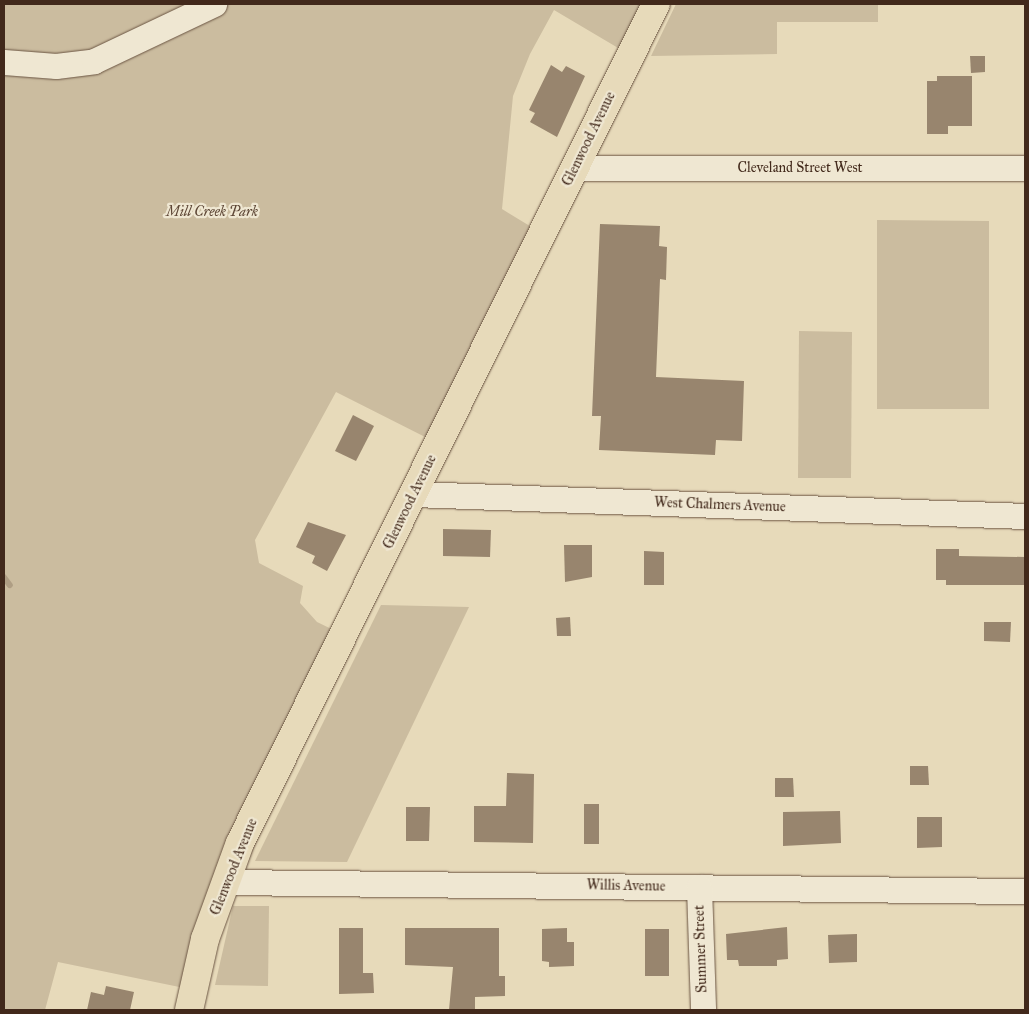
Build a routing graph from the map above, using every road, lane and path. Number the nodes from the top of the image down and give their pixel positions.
1 (214, 4) edge
2 (656, 4) edge
3 (4, 62) edge
4 (575, 168) junction
5 (1025, 168) edge
6 (414, 494) junction
7 (1025, 516) edge
8 (226, 882) junction
9 (699, 887) junction
10 (1025, 891) edge
11 (189, 1010) edge
12 (703, 1010) edge

1 - 3 street
2 - 4 main road, Glenwood Avenue
4 - 5 street, Cleveland Street West
4 - 6 main road, Glenwood Avenue
6 - 7 street, West Chalmers Avenue
6 - 8 main road, Glenwood Avenue
8 - 9 street, Willis Avenue
8 - 11 main road, Glenwood Avenue
9 - 10 street, Willis Avenue
9 - 12 street, Summer Street

